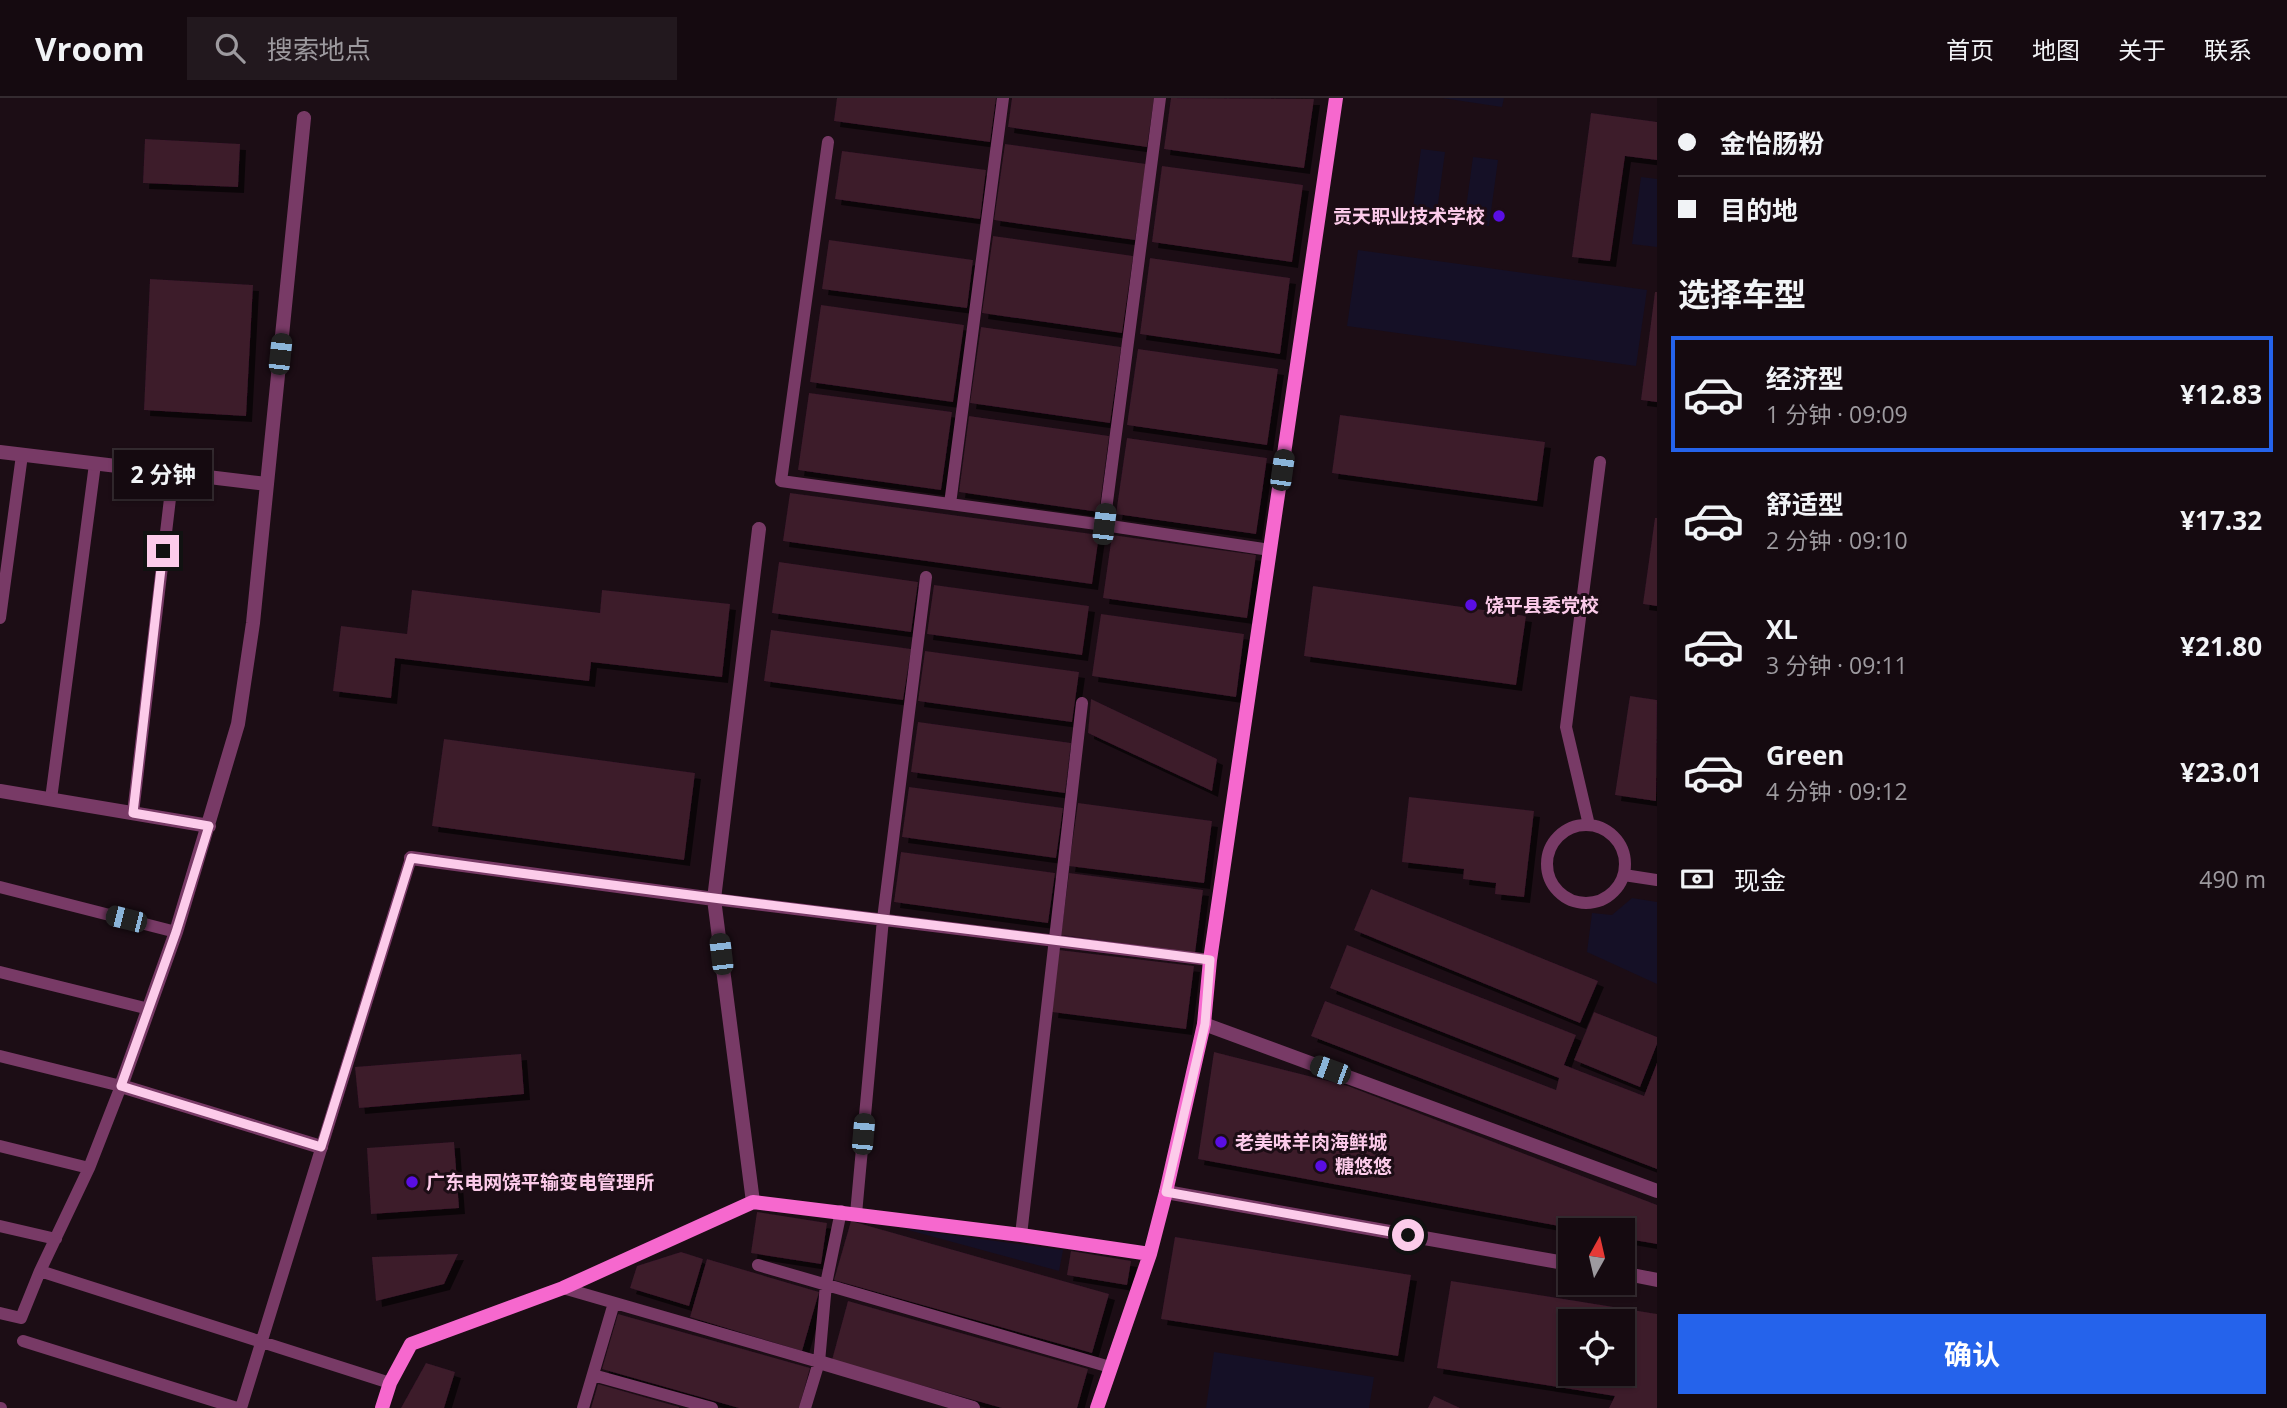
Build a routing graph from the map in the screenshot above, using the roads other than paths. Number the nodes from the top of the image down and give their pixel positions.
1 (1003, 98) edge
2 (1160, 98) edge
3 (1336, 98) edge
4 (304, 118) dead end
5 (828, 142) dead end
6 (0, 452) edge
7 (22, 455) junction
8 (1600, 462) dead end
9 (95, 464) junction
10 (173, 473) junction
11 (267, 484) junction
12 (950, 504) junction
13 (1104, 524) junction
14 (759, 529) dead end
15 (1270, 550) junction
16 (926, 577) dead end
17 (0, 618) edge
18 (1082, 703) dead end
19 (0, 791) edge
20 (51, 799) junction
21 (133, 813) junction
22 (1589, 825) junction
23 (209, 826) junction
24 (411, 858) joint
25 (1624, 875) junction
26 (1657, 880) edge
27 (0, 887) edge
28 (715, 899) junction
29 (883, 919) junction
30 (176, 932) junction
31 (1054, 939) junction
32 (1210, 960) junction
33 (0, 972) edge
34 (149, 1009) junction
35 (1205, 1024) junction
36 (0, 1056) edge
37 (121, 1086) junction
38 (0, 1146) edge
39 (321, 1147) junction
40 (89, 1168) junction
41 (1657, 1191) edge
42 (1166, 1192) junction
43 (753, 1202) junction
44 (849, 1213) junction
45 (0, 1226) edge
46 (1021, 1234) junction
47 (56, 1239) junction
48 (1150, 1254) junction
49 (1558, 1262) edge
50 (758, 1265) dead end
51 (40, 1271) junction
52 (1635, 1276) edge
53 (1657, 1280) edge
54 (826, 1284) junction
55 (563, 1288) junction
56 (614, 1303) junction
57 (0, 1313) edge
58 (260, 1340) junction
59 (23, 1341) dead end
60 (819, 1363) junction
61 (1110, 1367) junction
62 (593, 1375) junction
63 (390, 1382) junction
64 (239, 1408) edge
65 (382, 1408) edge
66 (583, 1408) edge
67 (712, 1408) edge
68 (805, 1408) edge
69 (973, 1408) edge
70 (1097, 1408) edge

1 - 12 lane
2 - 13 lane
3 - 15 street
4 - 11 street
5 - 12 lane
6 - 7 street
7 - 9 street
7 - 17 lane
8 - 22 lane
9 - 10 street
9 - 20 lane
10 - 11 street
10 - 21 lane
11 - 23 street
12 - 13 lane
13 - 15 lane
14 - 28 street
15 - 32 street
16 - 29 lane
18 - 31 lane
19 - 20 street
20 - 21 street
21 - 23 street
22 - 25 lane
22 - 25 lane
23 - 30 street
24 - 28 street
24 - 39 lane
25 - 26 lane
27 - 30 lane
28 - 29 lane
28 - 43 street
29 - 31 lane
29 - 44 lane
30 - 34 street
31 - 32 lane
31 - 46 lane
32 - 35 street
33 - 34 lane
34 - 37 street
35 - 41 street
35 - 42 street
36 - 37 lane
37 - 39 street
37 - 40 lane
38 - 40 lane
39 - 58 lane
40 - 47 lane
42 - 48 street
42 - 49 street
43 - 44 street
43 - 55 street
44 - 46 street
44 - 54 lane
45 - 47 lane
46 - 48 street
47 - 51 lane
48 - 61 street
50 - 54 lane
51 - 57 lane
51 - 58 lane
52 - 53 street
54 - 60 lane
54 - 61 lane
55 - 56 lane
55 - 63 street
56 - 60 lane
56 - 62 lane
58 - 63 lane
58 - 64 lane
59 - 64 lane
60 - 68 lane
60 - 69 street
61 - 70 street
62 - 66 lane
62 - 67 lane
63 - 65 street

